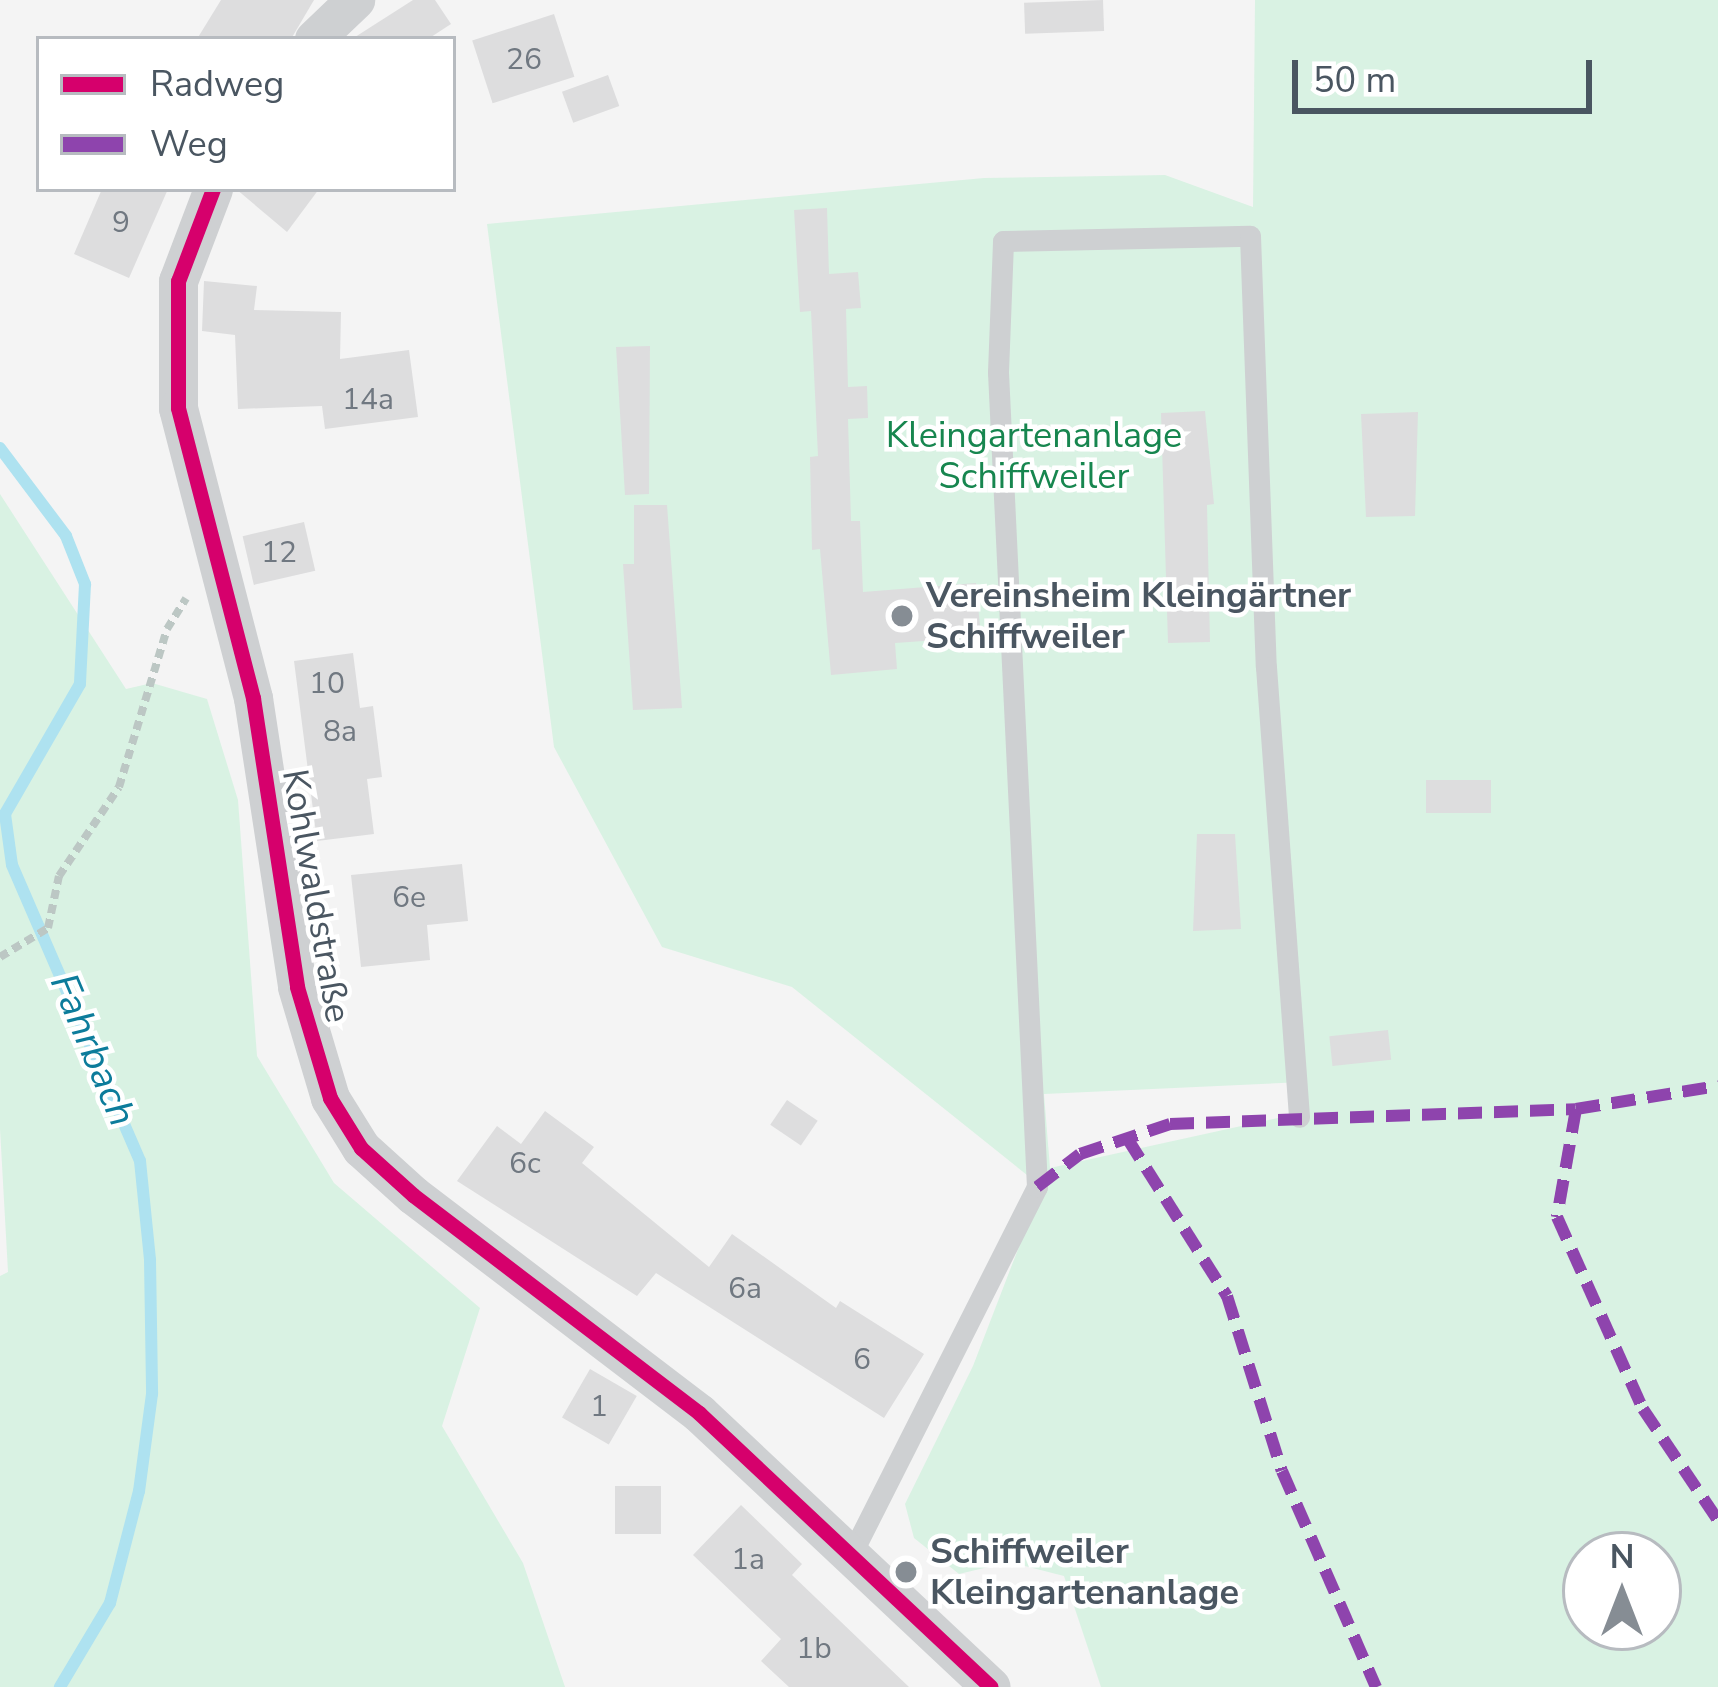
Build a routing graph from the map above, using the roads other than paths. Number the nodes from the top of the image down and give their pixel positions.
1 (355, 0) edge
2 (317, 36) edge
3 (212, 192) edge
4 (1299, 1118) dead end
5 (851, 1555) junction
6 (991, 1687) edge

1 - 2 street
3 - 5 street, Kohlwaldstraße
4 - 5 lane
5 - 6 street, Kohlwaldstraße

